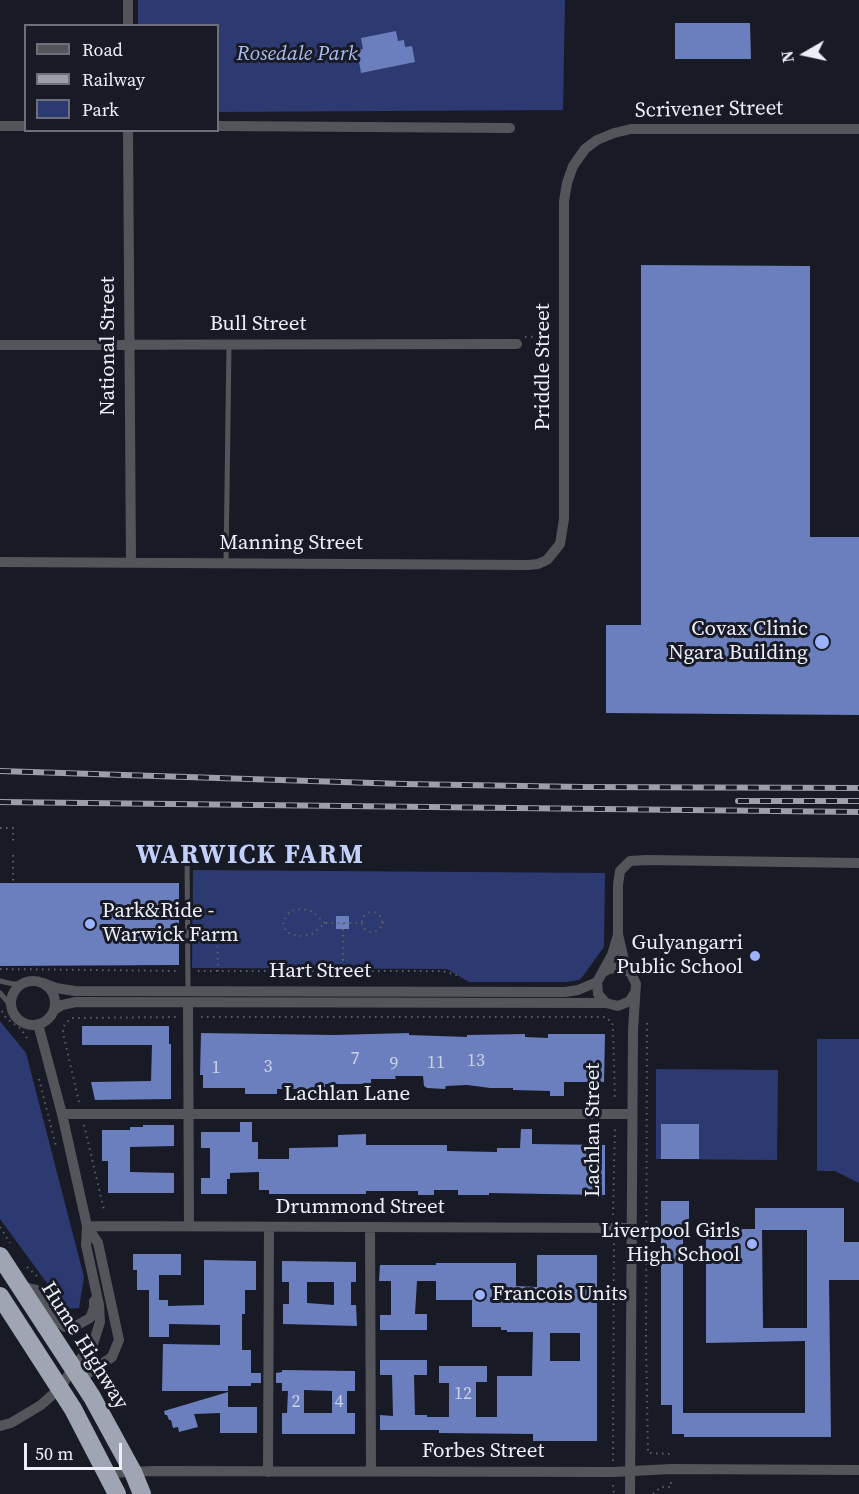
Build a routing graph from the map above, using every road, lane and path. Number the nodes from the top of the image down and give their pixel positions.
1 (128, 0) edge
2 (128, 24) edge
3 (0, 126) edge
4 (24, 126) edge
5 (219, 126) edge
6 (510, 128) dead end
7 (859, 129) edge
8 (128, 132) edge
9 (564, 201) joint
10 (564, 335) junction
11 (517, 344) joint
12 (0, 345) edge
13 (129, 345) junction
14 (229, 345) junction
15 (564, 533) joint
16 (0, 562) edge
17 (131, 562) junction
18 (226, 563) junction
19 (0, 828) edge
20 (13, 841) dead end
21 (187, 851) dead end
22 (13, 855) dead end
23 (859, 863) edge
24 (13, 883) dead end
25 (388, 922) dead end
26 (325, 923) junction
27 (343, 923) junction
28 (362, 923) junction
29 (382, 923) junction
30 (217, 928) dead end
31 (618, 934) junction
32 (0, 969) edge
33 (626, 969) junction
34 (179, 971) dead end
35 (194, 971) dead end
36 (218, 971) junction
37 (343, 971) junction
38 (603, 972) junction
39 (0, 981) edge
40 (597, 982) junction
41 (25, 983) junction
42 (43, 983) junction
43 (465, 984) dead end
44 (636, 991) junction
45 (0, 993) edge
46 (188, 997) junction
47 (606, 1003) junction
48 (618, 1006) junction
49 (12, 1007) junction
50 (0, 1008) edge
51 (54, 1010) junction
52 (188, 1017) junction
53 (646, 1020) dead end
54 (38, 1024) junction
55 (633, 1030) junction
56 (65, 1042) dead end
57 (30, 1043) dead end
58 (38, 1072) dead end
59 (62, 1114) junction
60 (189, 1114) junction
61 (615, 1114) junction
62 (633, 1114) junction
63 (57, 1152) dead end
64 (87, 1226) junction
65 (189, 1226) junction
66 (0, 1227) edge
67 (269, 1227) junction
68 (370, 1227) junction
69 (614, 1228) junction
70 (632, 1228) junction
71 (6, 1251) edge
72 (23, 1263) dead end
73 (92, 1272) junction
74 (40, 1279) dead end
75 (19, 1286) junction
76 (0, 1296) edge
77 (76, 1373) junction
78 (60, 1388) junction
79 (0, 1426) edge
80 (671, 1454) dead end
81 (859, 1470) edge
82 (371, 1471) junction
83 (630, 1471) junction
84 (133, 1472) junction
85 (268, 1472) junction
86 (613, 1472) junction
87 (107, 1473) junction
88 (671, 1487) dead end
89 (650, 1488) dead end
90 (117, 1494) edge
91 (142, 1494) edge
92 (614, 1494) edge
93 (630, 1494) edge
94 (653, 1494) edge

1 - 2 street
3 - 4 street
5 - 6 street
7 - 9 street, Scrivener Street
8 - 13 street, National Street
9 - 10 street, Priddle Street
10 - 11 path
10 - 15 street, Priddle Street
11 - 14 street, Bull Street
12 - 13 street, Bull Street
13 - 14 street, Bull Street
13 - 17 street, National Street
14 - 18 lane
15 - 18 street, Manning Street
16 - 17 street, Manning Street
17 - 18 street, Manning Street
19 - 20 path
21 - 46 lane
22 - 24 path
23 - 31 street
25 - 29 path
26 - 26 path
26 - 27 path
27 - 28 path
27 - 37 path
28 - 29 path
28 - 29 path
30 - 36 path
31 - 33 street
31 - 38 street
32 - 34 path
33 - 38 street
33 - 44 street
35 - 36 path
36 - 37 path
37 - 43 path
38 - 40 street
39 - 41 lane
40 - 46 street, Hart Street
40 - 47 street
41 - 42 street
41 - 49 street
42 - 46 street, Hart Street
42 - 51 street
44 - 48 street
44 - 55 street
45 - 49 lane
46 - 47 street, Hart Street
46 - 51 street, Hart Street
46 - 52 street
47 - 48 street
48 - 55 street
49 - 54 street
50 - 57 path
51 - 54 street
52 - 56 path
52 - 60 street
52 - 61 path, Lachlan Street
53 - 80 path
54 - 59 street
55 - 62 street, Lachlan Street
58 - 63 path
59 - 60 street, Lachlan Lane
59 - 64 street
60 - 61 street, Lachlan Lane
60 - 65 street
61 - 62 street, Lachlan Lane
61 - 69 path, Lachlan Street
62 - 70 street, Lachlan Street
64 - 65 street, Drummond Street
64 - 73 street
64 - 77 street
65 - 67 street, Drummond Street
66 - 71 path
67 - 68 street, Drummond Street
67 - 85 street
68 - 69 street, Drummond Street
68 - 82 street
69 - 70 street, Drummond Street
69 - 86 path, Lachlan Street
70 - 83 street, Lachlan Street
71 - 75 highway, Hume Highway
72 - 74 path
73 - 75 street
73 - 77 street
75 - 77 highway, Hume Highway
76 - 78 highway, Hume Highway
77 - 78 street
77 - 84 highway, Hume Highway
78 - 79 street
78 - 87 highway, Hume Highway
81 - 83 street, Forbes Street
82 - 85 street, Forbes Street
82 - 86 street, Forbes Street
83 - 86 street, Forbes Street
83 - 93 street, Lachlan Street
84 - 85 street, Forbes Street
84 - 87 street, Forbes Street
84 - 91 highway, Hume Highway
86 - 92 path, Lachlan Street
87 - 90 highway, Hume Highway
88 - 94 path
89 - 94 path

